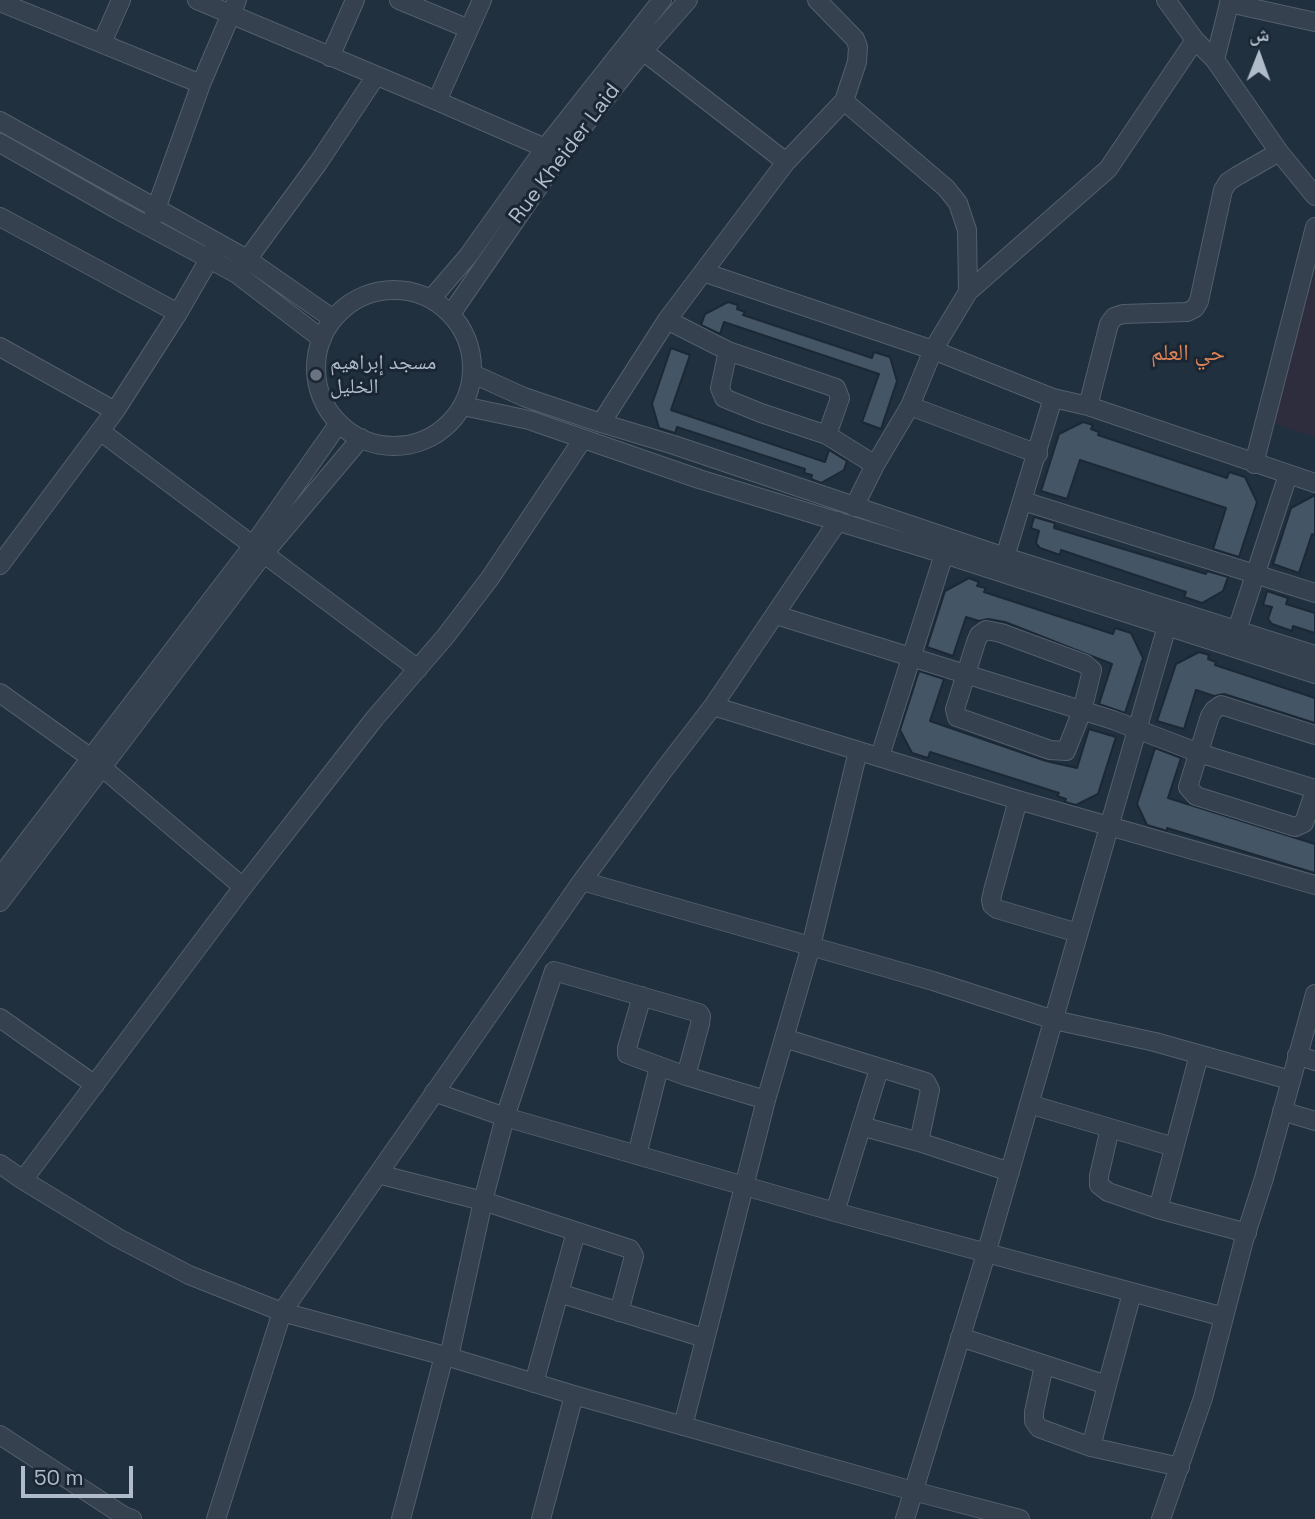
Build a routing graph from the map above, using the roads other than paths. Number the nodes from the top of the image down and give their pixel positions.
1 (121, 0) edge
2 (197, 0) edge
3 (355, 0) edge
4 (399, 0) edge
5 (482, 0) edge
6 (662, 0) edge
7 (688, 0) edge
8 (817, 0) edge
9 (1166, 0) edge
10 (1230, 1) edge
11 (0, 2) edge
12 (234, 7) edge
13 (1315, 22) edge
14 (469, 29) junction
15 (1195, 40) junction
16 (102, 43) junction
17 (643, 51) junction
18 (330, 57) junction
19 (1215, 60) junction
20 (376, 76) junction
21 (201, 84) junction
22 (437, 101) junction
23 (844, 101) junction
24 (0, 121) edge
25 (0, 143) edge
26 (1279, 152) junction
27 (552, 153) junction
28 (786, 162) junction
29 (1315, 196) edge
30 (155, 208) junction
31 (0, 217) edge
32 (149, 226) junction
33 (1315, 227) edge
34 (214, 250) junction
35 (242, 266) junction
36 (703, 272) junction
37 (968, 292) junction
38 (431, 299) junction
39 (178, 313) junction
40 (451, 313) junction
41 (333, 319) junction
42 (667, 320) junction
43 (322, 339) junction
44 (0, 347) edge
45 (933, 350) junction
46 (728, 351) junction
47 (472, 374) junction
48 (1053, 398) junction
49 (463, 406) junction
50 (910, 406) junction
51 (1088, 406) junction
52 (115, 411) junction
53 (339, 423) junction
54 (601, 423) junction
55 (100, 431) junction
56 (827, 435) junction
57 (361, 438) junction
58 (583, 439) junction
59 (1038, 454) junction
60 (1254, 464) junction
61 (875, 465) junction
62 (1288, 475) junction
63 (1315, 483) edge
64 (1023, 501) junction
65 (854, 507) junction
66 (838, 521) junction
67 (259, 548) junction
68 (944, 554) junction
69 (1005, 557) junction
70 (0, 565) edge
71 (1254, 574) junction
72 (1315, 593) edge
73 (776, 615) junction
74 (1167, 626) junction
75 (1196, 626) junction
76 (1237, 630) junction
77 (1315, 654) edge
78 (909, 657) junction
79 (418, 669) junction
80 (1315, 674) edge
81 (967, 675) junction
82 (0, 693) edge
83 (713, 706) junction
84 (1082, 711) junction
85 (1136, 729) junction
86 (1315, 735) edge
87 (858, 751) junction
88 (1199, 753) junction
89 (880, 757) junction
90 (96, 763) junction
91 (1315, 789) edge
92 (1018, 800) junction
93 (1109, 825) junction
94 (0, 877) edge
95 (582, 881) junction
96 (1315, 885) edge
97 (243, 887) junction
98 (0, 902) edge
99 (1078, 933) junction
100 (811, 946) junction
101 (525, 963) junction
102 (554, 971) junction
103 (1315, 995) edge
104 (642, 996) junction
105 (0, 1018) edge
106 (1054, 1020) junction
107 (784, 1038) junction
108 (1199, 1055) junction
109 (1297, 1055) junction
110 (1315, 1061) edge
111 (659, 1067) junction
112 (879, 1069) junction
113 (686, 1076) junction
114 (1290, 1080) junction
115 (95, 1085) junction
116 (434, 1092) junction
117 (766, 1100) junction
118 (1029, 1104) junction
119 (1282, 1111) junction
120 (505, 1117) junction
121 (1315, 1121) edge
122 (861, 1126) junction
123 (1110, 1128) junction
124 (919, 1142) junction
125 (1174, 1147) junction
126 (637, 1155) junction
127 (0, 1164) edge
128 (1010, 1172) junction
129 (377, 1174) junction
130 (23, 1180) junction
131 (744, 1186) junction
132 (483, 1200) junction
133 (1158, 1209) junction
134 (835, 1212) junction
135 (576, 1232) junction
136 (1247, 1233) junction
137 (986, 1254) junction
138 (559, 1293) junction
139 (1132, 1293) junction
140 (282, 1312) junction
141 (619, 1312) junction
142 (1224, 1317) junction
143 (960, 1337) junction
144 (704, 1338) junction
145 (447, 1357) junction
146 (1044, 1365) junction
147 (534, 1383) junction
148 (1107, 1385) junction
149 (573, 1395) junction
150 (683, 1426) junction
151 (0, 1434) edge
152 (1091, 1447) junction
153 (1180, 1467) junction
154 (913, 1491) junction
155 (132, 1519) edge
156 (216, 1519) edge
157 (401, 1519) edge
158 (541, 1519) edge
159 (905, 1519) edge
160 (1020, 1519) edge
161 (1161, 1519) edge

1 - 16 street
2 - 12 street
3 - 18 street
4 - 14 street
5 - 14 street
6 - 27 street, Rue Kheider Laid
7 - 17 street, Rue Kheider Laid
8 - 23 street
9 - 15 street
10 - 13 street
10 - 19 street
11 - 16 street
12 - 18 street
12 - 21 street
14 - 22 street
15 - 19 street
15 - 37 street
16 - 21 street
17 - 27 street, Rue Kheider Laid
17 - 28 street
18 - 20 street
19 - 26 street
20 - 22 street
20 - 35 street
21 - 30 street
22 - 27 street
23 - 28 street
23 - 37 street
24 - 30 street
25 - 32 street
26 - 29 street
26 - 51 street
27 - 38 street, Rue Kheider Laid
27 - 40 street, Rue Kheider Laid
28 - 36 street
30 - 32 street
30 - 34 street
31 - 39 street
32 - 34 street
33 - 60 street
34 - 35 street
34 - 39 street
35 - 41 street
35 - 43 street
36 - 42 street
36 - 45 street
37 - 45 street
38 - 40 street
38 - 41 street
39 - 52 street
40 - 47 street
41 - 43 street
42 - 46 street
42 - 54 street
43 - 53 street
44 - 52 street
45 - 48 street
45 - 50 street
46 - 56 street
46 - 56 street
47 - 49 street
47 - 54 street
48 - 51 street
48 - 59 street
49 - 57 street
49 - 58 street
50 - 59 street
50 - 61 street
51 - 60 street
52 - 55 street
53 - 57 street
53 - 67 street
54 - 65 street
55 - 67 street
55 - 70 street
56 - 61 street
57 - 67 street
58 - 66 street
58 - 79 street
59 - 64 street
60 - 62 street
61 - 65 street
62 - 63 street
62 - 71 street
64 - 69 street
64 - 71 street
65 - 69 street
66 - 68 street
66 - 73 street
67 - 79 street
67 - 90 street
68 - 74 street
68 - 78 street
69 - 75 street
71 - 72 street
71 - 76 street
73 - 78 street
73 - 83 street
74 - 75 street
74 - 85 street
75 - 76 street
75 - 80 street
76 - 77 street
78 - 81 street
78 - 89 street
79 - 97 street
81 - 84 street
81 - 84 street
81 - 84 street
82 - 90 street
83 - 87 street
83 - 95 street
84 - 85 street
85 - 88 street
85 - 93 street
86 - 88 street
87 - 89 street
87 - 100 street
88 - 91 street
88 - 91 street
89 - 92 street
90 - 94 street
90 - 97 street
90 - 98 street
92 - 93 street
92 - 99 street
93 - 96 street
93 - 99 street
95 - 100 street
95 - 101 street
97 - 115 street
99 - 106 street
100 - 106 street
100 - 107 street
101 - 102 street
101 - 116 street
102 - 104 street
102 - 120 street
103 - 109 street
104 - 111 street
104 - 113 street
105 - 115 street
106 - 108 street
106 - 118 street
107 - 112 street
107 - 117 street
108 - 114 street
108 - 125 street
109 - 110 street
109 - 114 street
111 - 113 street
111 - 126 street
112 - 122 street
112 - 124 street
113 - 117 street
114 - 119 street
115 - 130 street
116 - 120 street
116 - 129 street
117 - 131 street
118 - 123 street
118 - 128 street
119 - 121 street
119 - 136 street
120 - 126 street
120 - 132 street
122 - 124 street
122 - 134 street
123 - 125 street
123 - 133 street
124 - 128 street
125 - 133 street
126 - 131 street
127 - 130 street
128 - 137 street
129 - 132 street
129 - 140 street
130 - 140 street
131 - 134 street
131 - 144 street
132 - 135 street
132 - 145 street
133 - 136 street
134 - 137 street
135 - 138 street
135 - 141 street
136 - 142 street
137 - 139 street
137 - 143 street
138 - 141 street
138 - 147 street
139 - 142 street
139 - 148 street
140 - 145 street
140 - 156 street
141 - 144 street
142 - 153 street
143 - 146 street
143 - 154 street
144 - 150 street
145 - 147 street
145 - 157 street
146 - 148 street
146 - 152 street
147 - 149 street
148 - 152 street
149 - 150 street
149 - 158 street
150 - 154 street
151 - 155 street
152 - 153 street
153 - 161 street
154 - 159 street
154 - 160 street

